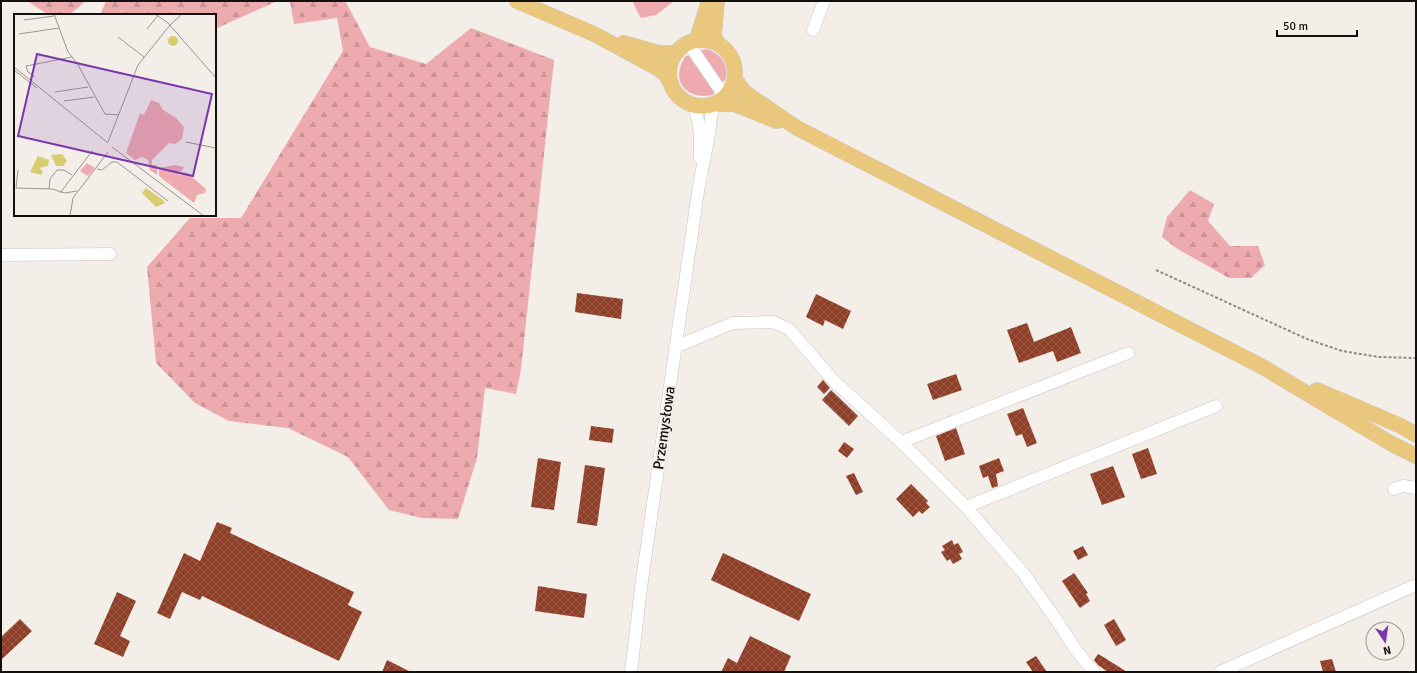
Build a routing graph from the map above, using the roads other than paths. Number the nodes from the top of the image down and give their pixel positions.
1 (517, 1) edge
2 (708, 1) edge
3 (716, 1) edge
4 (824, 1) edge
5 (813, 30) dead end
6 (594, 34) junction
7 (716, 43) junction
8 (686, 45) junction
9 (735, 79) junction
10 (670, 83) junction
11 (720, 101) junction
12 (694, 105) junction
13 (796, 128) junction
14 (699, 185) junction
15 (110, 254) dead end
16 (1, 255) edge
17 (676, 347) junction
18 (1128, 353) dead end
19 (1261, 366) junction
20 (1216, 406) dead end
21 (1416, 435) edge
22 (901, 442) junction
23 (1416, 456) edge
24 (1416, 488) edge
25 (1394, 489) dead end
26 (966, 506) junction
27 (1416, 585) edge
28 (631, 672) edge
29 (1094, 672) edge
30 (1220, 672) edge

1 - 6 main road
2 - 8 main road
3 - 7 main road
4 - 5 street
6 - 8 main road
6 - 10 main road
7 - 8 main road
7 - 9 main road
8 - 10 main road
8 - 11 street
9 - 11 main road
9 - 13 main road
10 - 12 main road
11 - 12 main road
11 - 13 main road
11 - 14 street, Przemysłowa
12 - 14 street, Przemysłowa
13 - 19 main road
14 - 17 street, Przemysłowa
15 - 16 street
17 - 22 street
17 - 28 street, Przemysłowa
18 - 22 street
19 - 21 main road
19 - 23 main road
20 - 26 street
22 - 26 street
24 - 25 street
26 - 29 street
27 - 30 street

